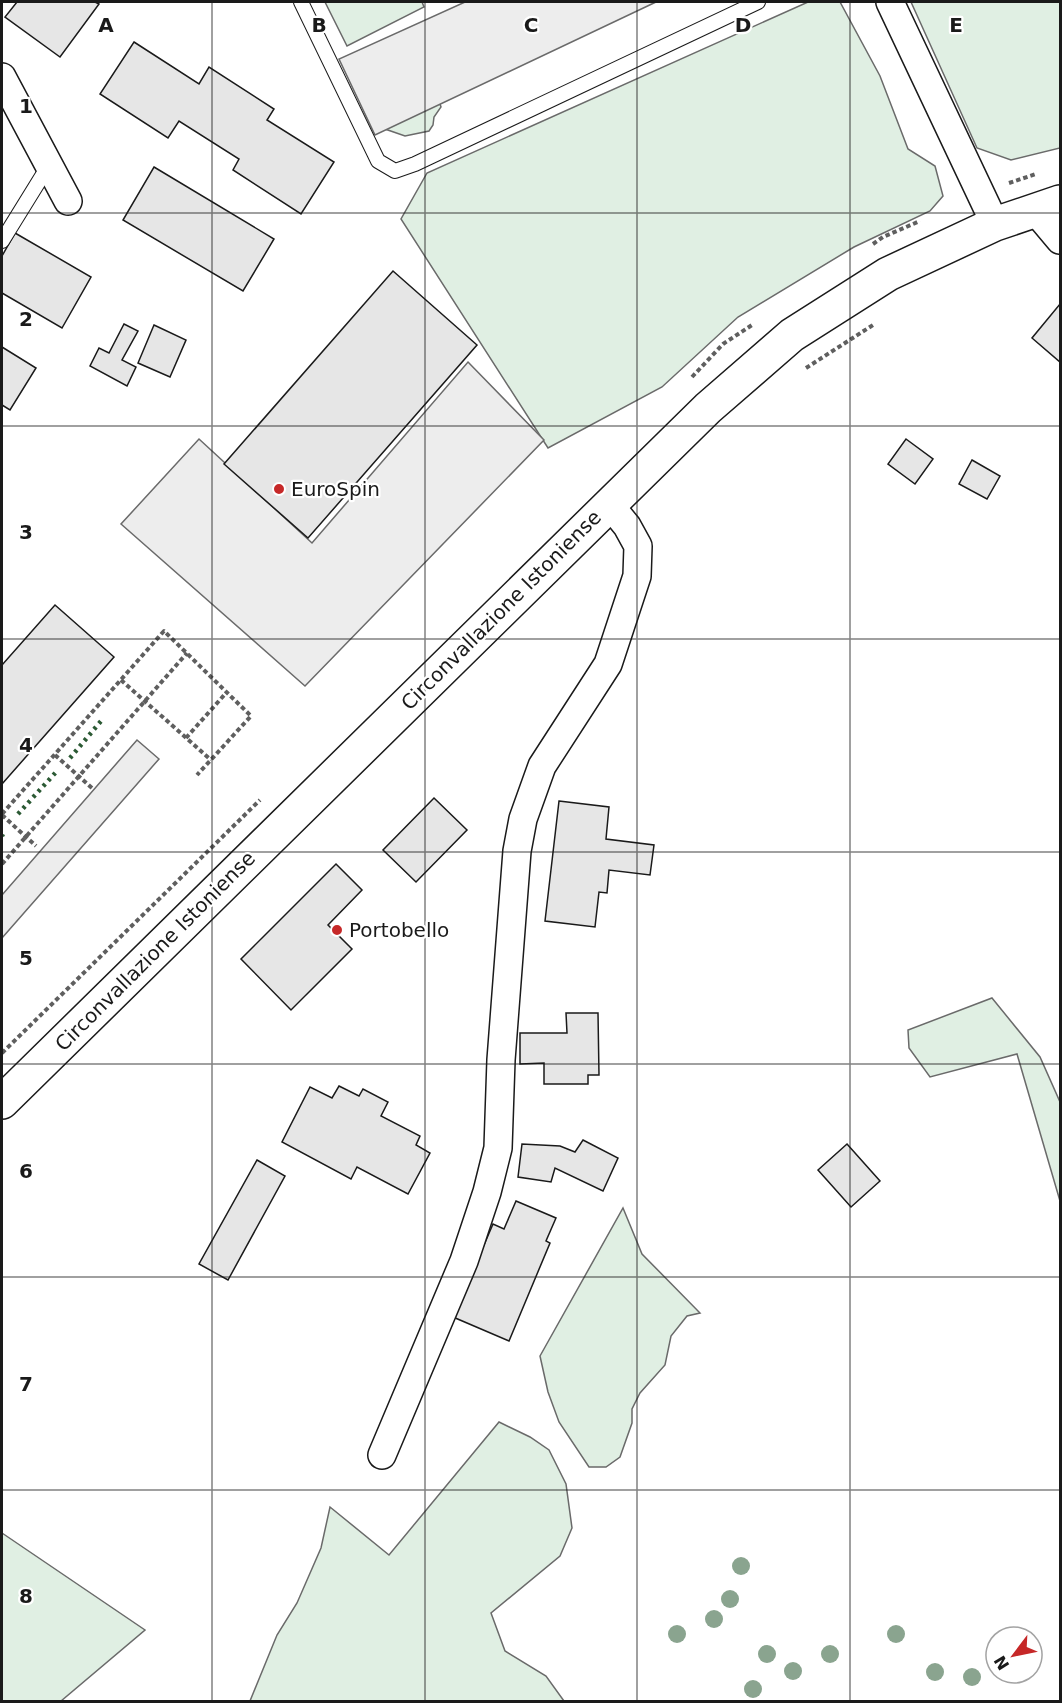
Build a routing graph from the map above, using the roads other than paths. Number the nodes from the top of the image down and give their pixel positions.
1 (301, 2) edge
2 (758, 2) edge
3 (890, 2) edge
4 (2, 77) edge
5 (49, 165) junction
6 (68, 201) dead end
7 (1047, 206) edge
8 (995, 224) junction
9 (1060, 240) edge
10 (2, 241) edge
11 (609, 504) junction
12 (2, 1102) edge
13 (382, 1455) dead end

1 - 2 lane
3 - 8 street
4 - 5 street
5 - 6 street
5 - 10 lane
7 - 8 main road, Circonvallazione Istoniense
7 - 9 street
8 - 11 main road, Circonvallazione Istoniense
11 - 12 main road, Circonvallazione Istoniense
11 - 13 street

